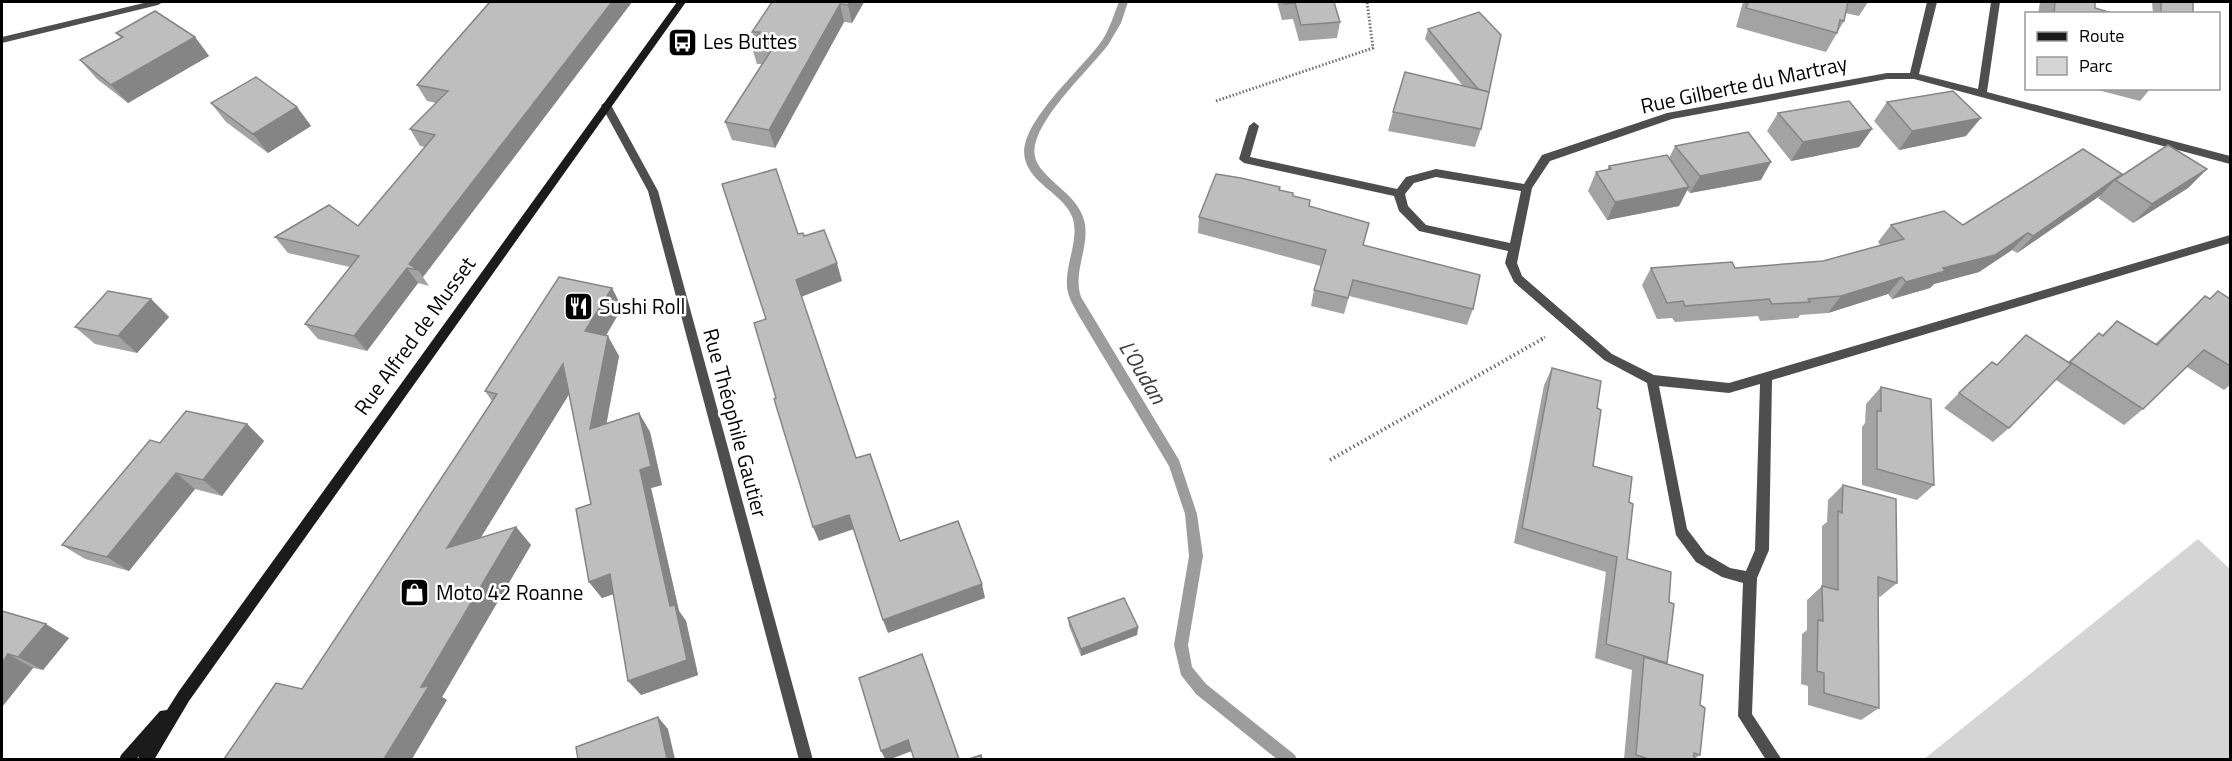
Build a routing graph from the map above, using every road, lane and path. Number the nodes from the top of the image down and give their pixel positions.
1 (158, 2) edge
2 (681, 2) edge
3 (1367, 2) edge
4 (1932, 2) edge
5 (1996, 2) edge
6 (2, 39) edge
7 (1914, 76) junction
8 (1982, 94) junction
9 (1216, 101) dead end
10 (606, 105) junction
11 (1254, 126) dead end
12 (2230, 160) edge
13 (1527, 188) junction
14 (1399, 193) junction
15 (2230, 239) edge
16 (1514, 248) junction
17 (1569, 323) junction
18 (1766, 378) junction
19 (1652, 380) junction
20 (1330, 460) dead end
21 (1750, 578) junction
22 (184, 696) junction
23 (126, 759) edge
24 (145, 759) edge
25 (806, 759) edge
26 (1775, 759) edge

1 - 6 street
2 - 10 main road, Rue Alfred de Musset
3 - 9 path
4 - 7 street
5 - 8 street
7 - 8 street, Rue Gilberte du Martray
7 - 13 street, Rue Gilberte du Martray
8 - 12 street, Rue Gilberte du Martray
10 - 22 main road, Rue Alfred de Musset
10 - 25 street, Rue Théophile Gautier
11 - 14 street
13 - 14 street
13 - 16 street, Rue Gilberte du Martray
14 - 16 street
15 - 18 street, Rue Gilberte du Martray
16 - 17 street, Rue Gilberte du Martray
17 - 19 street, Rue Gilberte du Martray
17 - 20 path
18 - 19 street, Rue Gilberte du Martray
18 - 21 street
19 - 21 street
21 - 26 street
22 - 23 main road, Rue Alfred de Musset
22 - 24 main road, Rue Alfred de Musset

